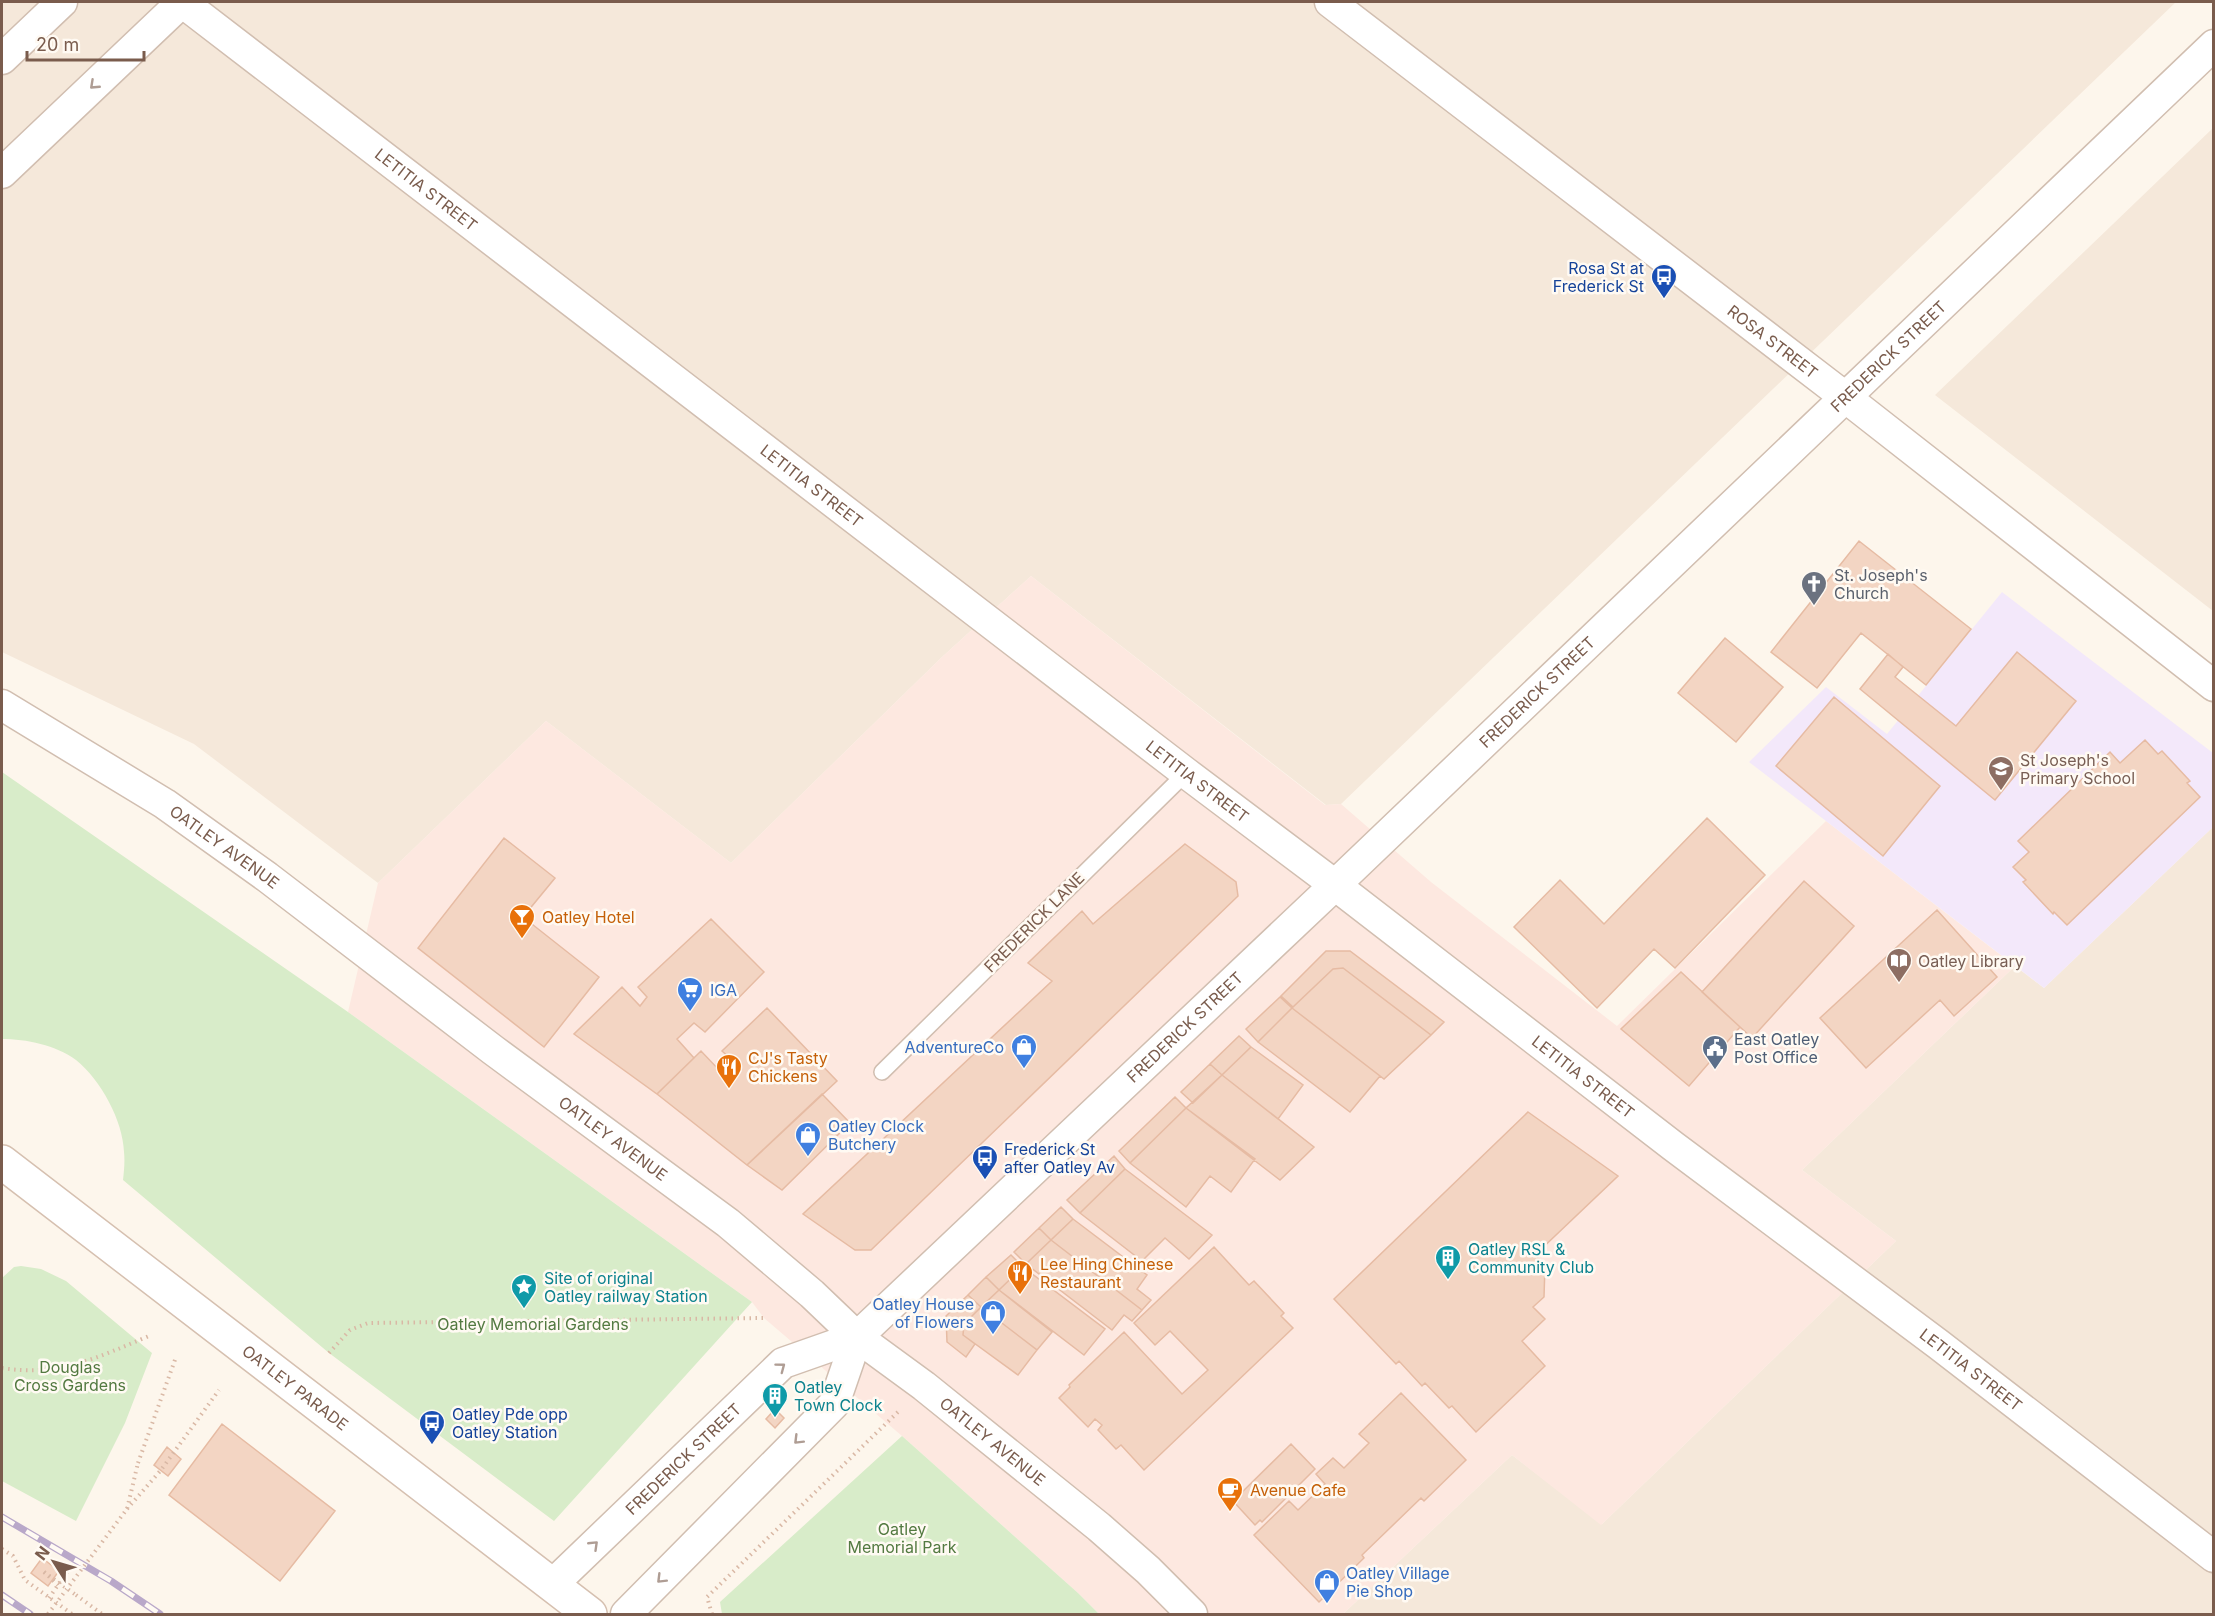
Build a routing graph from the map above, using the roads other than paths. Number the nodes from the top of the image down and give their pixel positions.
1 (62, 2) edge
2 (182, 2) edge
3 (1330, 2) edge
4 (2214, 45) edge
5 (2, 59) edge
6 (2, 172) edge
7 (1845, 397) junction
8 (2214, 686) edge
9 (2, 705) edge
10 (1186, 773) junction
11 (1335, 885) junction
12 (882, 1072) dead end
13 (2, 1162) edge
14 (857, 1337) junction
15 (2214, 1557) edge
16 (552, 1586) junction
17 (590, 1614) edge
18 (626, 1614) edge
19 (1192, 1614) edge

1 - 5 street
2 -> 6 street
2 - 10 street, LETITIA STREET
3 - 7 street, ROSA STREET
4 - 7 street, FREDERICK STREET
7 - 8 street, ROSA STREET
7 - 11 street, FREDERICK STREET
9 - 14 street, OATLEY AVENUE
10 - 11 street, LETITIA STREET
10 - 12 lane, FREDERICK LANE
11 - 14 street, FREDERICK STREET
11 - 15 street, LETITIA STREET
13 - 16 street, OATLEY PARADE
16 -> 14 street, FREDERICK STREET
14 -> 18 street, FREDERICK STREET
14 - 19 street, OATLEY AVENUE
16 - 17 street, OATLEY PARADE

